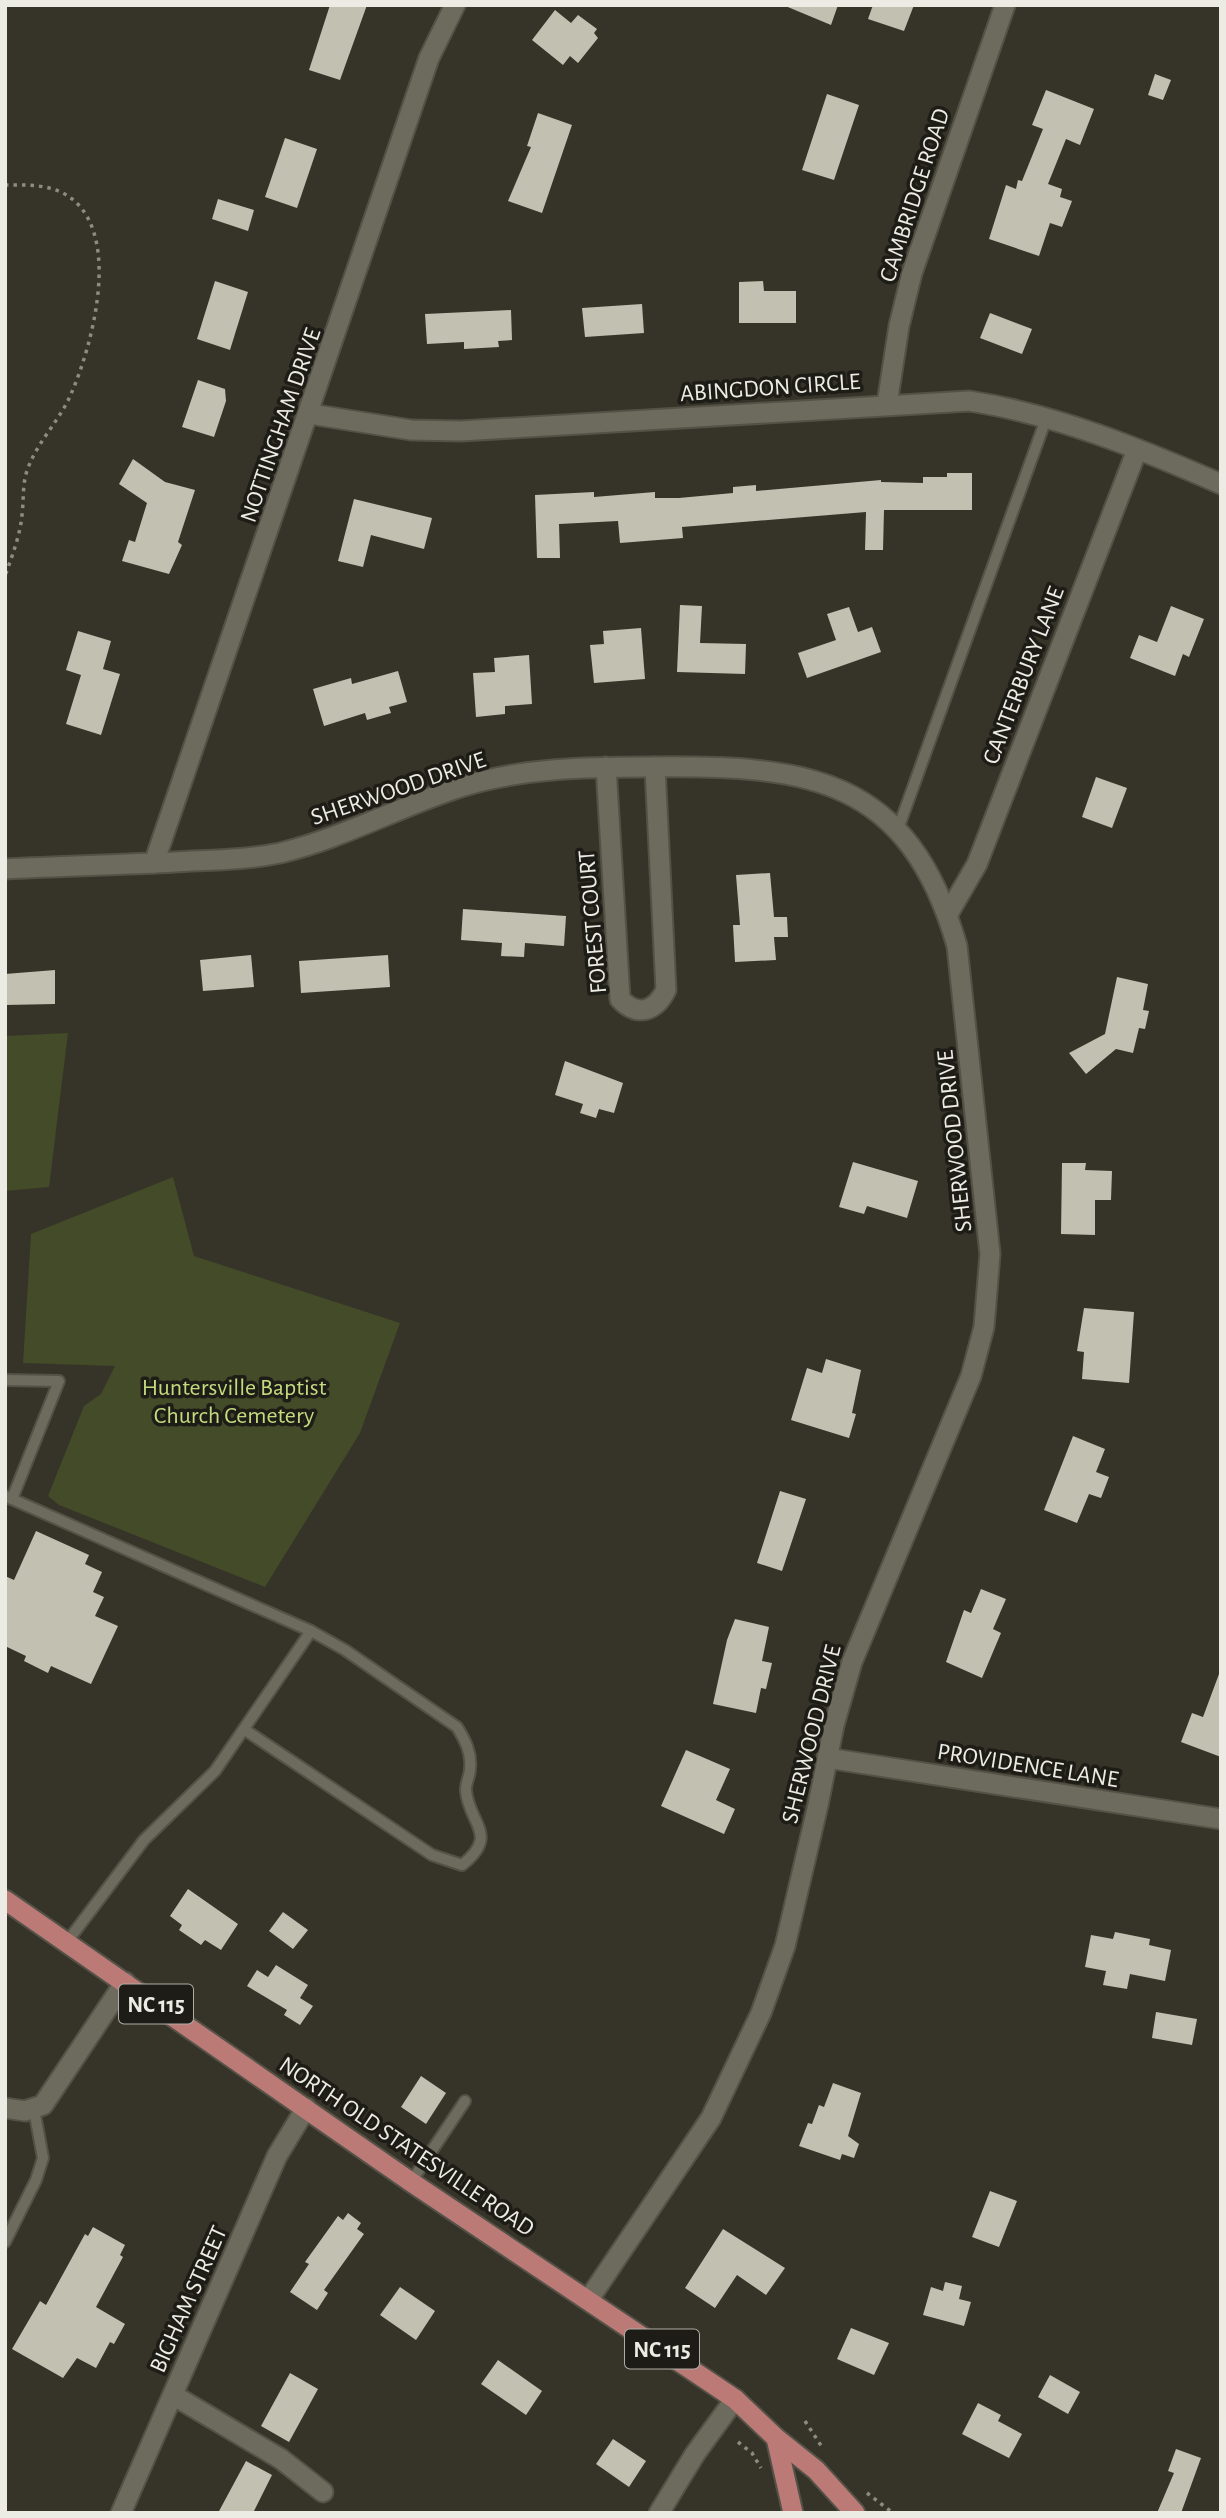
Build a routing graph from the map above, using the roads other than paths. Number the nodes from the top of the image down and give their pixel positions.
1 (455, 5) edge
2 (1005, 5) edge
3 (887, 404) junction
4 (310, 414) junction
5 (1046, 419) junction
6 (1137, 450) junction
7 (1221, 484) edge
8 (606, 767) junction
9 (655, 767) junction
10 (898, 829) junction
11 (154, 863) junction
12 (5, 869) edge
13 (948, 914) junction
14 (5, 1380) edge
15 (9, 1498) edge
16 (311, 1631) junction
17 (245, 1730) junction
18 (827, 1758) junction
19 (1221, 1819) edge
20 (5, 1900) edge
21 (67, 1942) junction
22 (125, 1982) junction
23 (465, 2101) dead end
24 (306, 2108) junction
25 (5, 2109) edge
26 (34, 2109) junction
27 (411, 2182) junction
28 (5, 2242) edge
29 (589, 2299) junction
30 (173, 2395) junction
31 (735, 2399) junction
32 (776, 2438) junction
33 (323, 2492) dead end
34 (121, 2513) edge
35 (659, 2513) edge
36 (793, 2513) edge
37 (855, 2513) edge

1 - 4 street, NOTTINGHAM DRIVE
2 - 3 street, CAMBRIDGE ROAD
3 - 4 street, ABINGDON CIRCLE
3 - 5 street, ABINGDON CIRCLE
4 - 11 street, NOTTINGHAM DRIVE
5 - 6 street, ABINGDON CIRCLE
5 - 10 lane
6 - 7 street, ABINGDON CIRCLE
6 - 13 street, CANTERBURY LANE
8 - 9 street, SHERWOOD DRIVE
8 - 9 street, FOREST COURT
8 - 11 street, SHERWOOD DRIVE
9 - 10 street, SHERWOOD DRIVE
10 - 13 street, SHERWOOD DRIVE
11 - 12 street, SHERWOOD DRIVE
13 - 18 street, SHERWOOD DRIVE
14 - 15 lane
15 - 16 lane
16 - 17 lane
16 - 17 lane
17 - 21 lane
18 - 19 street, PROVIDENCE LANE
18 - 29 street, SHERWOOD DRIVE
20 - 21 main road, NORTH OLD STATESVILLE ROAD / NC 115
21 - 22 main road, NORTH OLD STATESVILLE ROAD / NC 115
22 - 24 main road, NORTH OLD STATESVILLE ROAD / NC 115
22 - 26 street
23 - 27 lane
24 - 27 main road, NORTH OLD STATESVILLE ROAD / NC 115
24 - 30 street, BIGHAM STREET
25 - 26 street
26 - 28 lane
27 - 29 main road, NORTH OLD STATESVILLE ROAD / NC 115
29 - 31 main road, NORTH OLD STATESVILLE ROAD / NC 115
30 - 33 street
30 - 34 street, BIGHAM STREET
31 - 32 main road, NORTH OLD STATESVILLE ROAD / NC 115
31 - 35 street
32 - 36 main road
32 - 37 main road, NORTH OLD STATESVILLE ROAD

